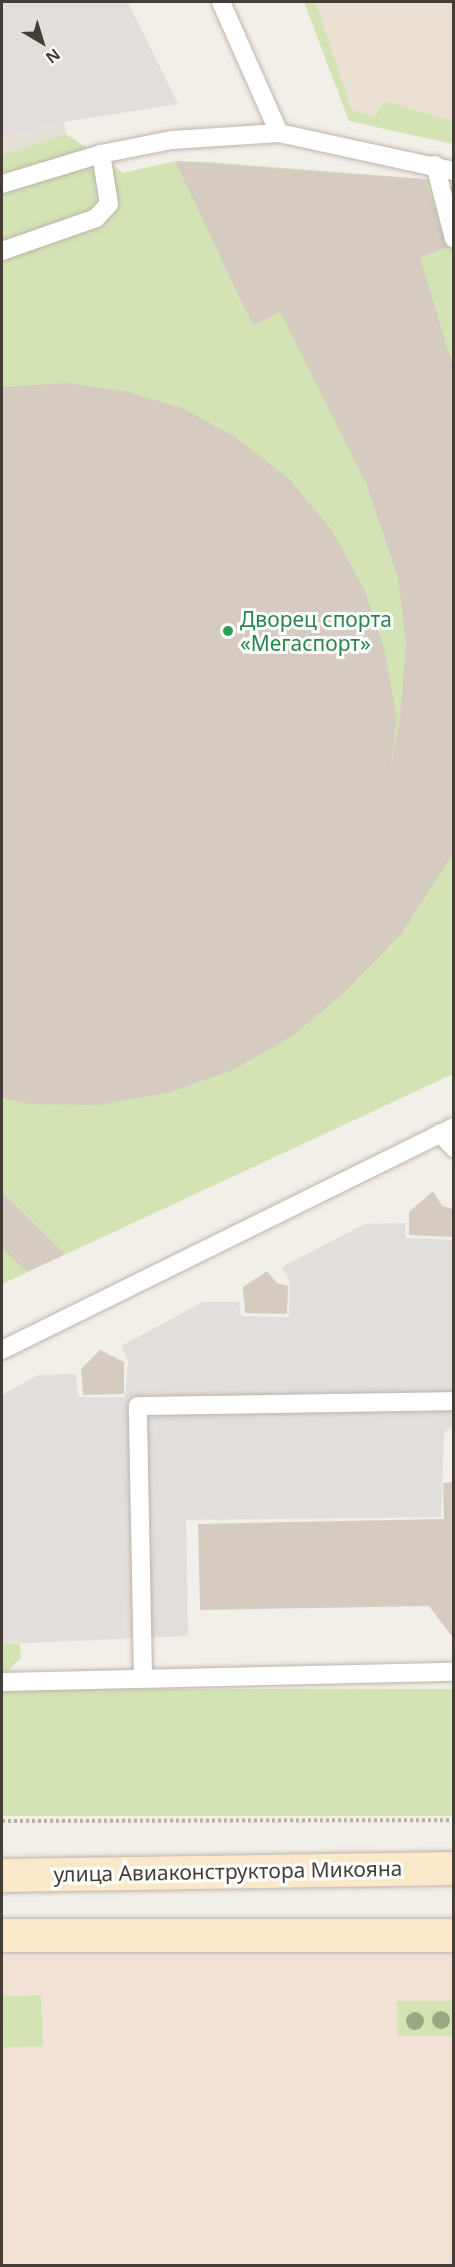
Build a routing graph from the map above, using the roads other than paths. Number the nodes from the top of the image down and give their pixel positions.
1 (221, 2) edge
2 (279, 133) junction
3 (100, 154) junction
4 (435, 165) junction
5 (453, 171) edge
6 (2, 184) edge
7 (453, 239) edge
8 (2, 251) edge
9 (447, 1130) edge
10 (453, 1148) edge
11 (2, 1350) edge
12 (453, 1401) edge
13 (453, 1672) edge
14 (142, 1677) junction
15 (2, 1682) edge
16 (453, 1868) edge
17 (2, 1875) edge
18 (2, 1935) edge
19 (453, 1935) edge

1 - 2 lane
2 - 3 lane
2 - 4 lane
3 - 6 lane
3 - 8 lane
4 - 5 lane
4 - 7 lane
9 - 10 lane
9 - 11 lane
12 - 14 lane
13 - 14 lane
14 - 15 lane
16 - 17 street, улица Авиаконструктора Микояна
18 - 19 street

